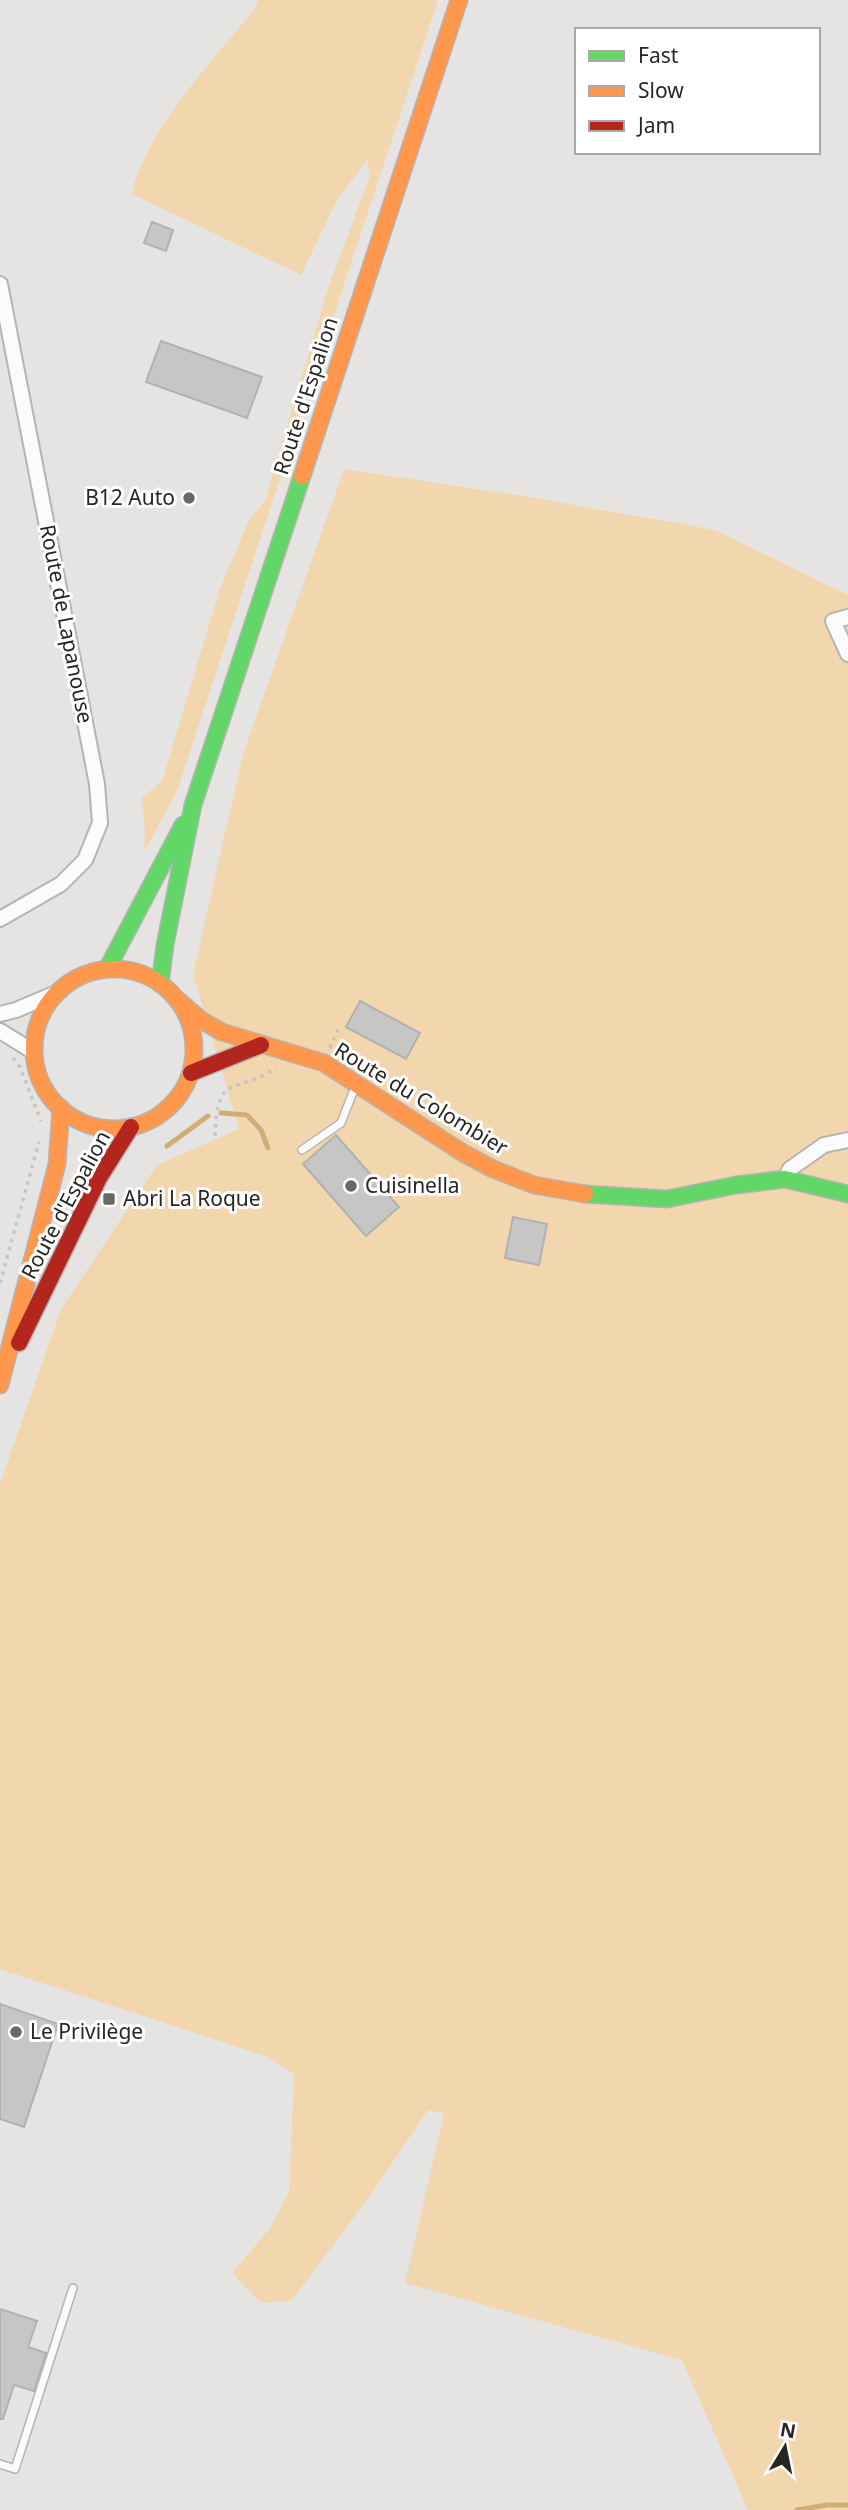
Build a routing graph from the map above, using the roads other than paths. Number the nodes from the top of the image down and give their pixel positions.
1 (459, 0) edge
2 (0, 284) edge
3 (848, 617) edge
4 (848, 654) edge
5 (193, 805) junction
6 (0, 919) edge
7 (107, 969) junction
8 (160, 984) junction
9 (57, 993) junction
10 (179, 1002) junction
11 (0, 1014) edge
12 (0, 1031) edge
13 (261, 1045) junction
14 (34, 1052) junction
15 (191, 1073) junction
16 (356, 1083) junction
17 (61, 1108) junction
18 (131, 1127) junction
19 (848, 1140) edge
20 (302, 1150) dead end
21 (785, 1179) junction
22 (848, 1194) edge
23 (1, 1382) edge
24 (73, 2288) dead end
25 (0, 2464) edge

1 - 5 main road, Route d'Espalion
2 - 6 street, Route de Lapanouse
3 - 4 street
5 - 7 main road, Route d'Espalion
5 - 8 main road, Route d'Espalion
7 - 8 main road
7 - 9 main road
8 - 10 main road
9 - 11 street
9 - 14 main road
10 - 13 main road, Route du Colombier
10 - 15 main road
12 - 14 street
13 - 15 main road
13 - 16 main road, Route du Colombier
14 - 17 main road
15 - 18 main road
16 - 20 lane
16 - 21 main road, Route du Colombier
17 - 18 main road
17 - 23 main road, Route d'Espalion
18 - 23 main road, Route d'Espalion
19 - 21 street
21 - 22 main road, Route du Colombier
24 - 25 lane

